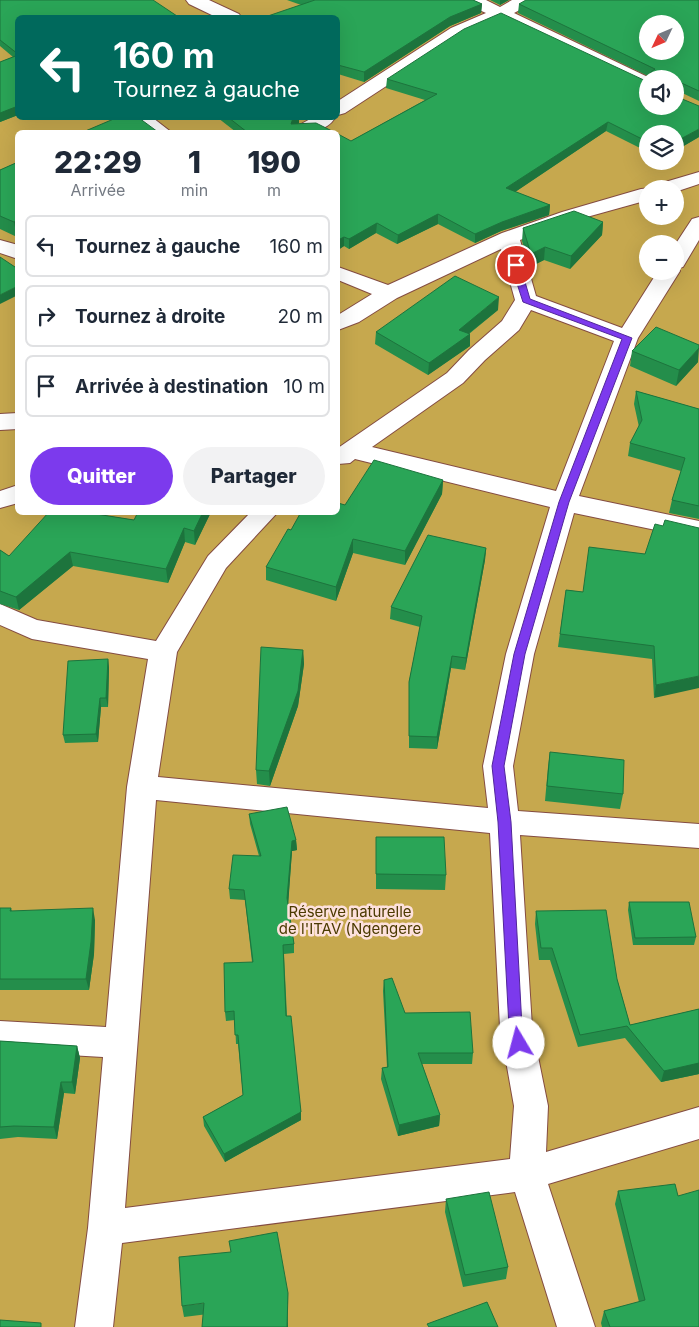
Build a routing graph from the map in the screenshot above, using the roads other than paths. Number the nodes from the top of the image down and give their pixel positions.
1 (195, 0) edge
2 (472, 0) edge
3 (525, 0) edge
4 (502, 13) junction
5 (227, 15) edge
6 (639, 80) edge
7 (340, 108) edge
8 (322, 120) edge
9 (151, 125) edge
10 (135, 130) edge
11 (304, 130) edge
12 (699, 178) edge
13 (684, 182) edge
14 (639, 196) edge
15 (699, 224) edge
16 (509, 237) junction
17 (0, 246) edge
18 (684, 248) edge
19 (15, 252) edge
20 (340, 274) edge
21 (663, 280) edge
22 (389, 293) junction
23 (526, 300) junction
24 (342, 323) edge
25 (627, 338) junction
26 (0, 422) edge
27 (15, 422) edge
28 (344, 455) edge
29 (15, 494) edge
30 (0, 500) edge
31 (564, 502) junction
32 (263, 515) edge
33 (699, 530) edge
34 (0, 614) edge
35 (163, 652) junction
36 (142, 787) junction
37 (504, 822) junction
38 (699, 836) edge
39 (0, 1036) edge
40 (121, 1043) junction
41 (699, 1124) edge
42 (527, 1174) junction
43 (106, 1228) junction
44 (94, 1327) edge
45 (576, 1327) edge

1 - 5 street
2 - 4 street
3 - 4 street
4 - 6 street
4 - 7 street
8 - 11 street
9 - 10 street
12 - 13 street
14 - 16 street
15 - 18 street
16 - 22 street
16 - 23 street
17 - 19 street
20 - 22 street
21 - 25 street
22 - 24 street
23 - 25 street
23 - 28 street
25 - 31 street
26 - 27 street
28 - 31 street
29 - 30 street
31 - 33 street
31 - 37 street
32 - 35 street
34 - 35 street
35 - 36 street
36 - 37 street
36 - 40 street
37 - 38 street
37 - 42 street
39 - 40 street
40 - 43 street
41 - 42 street
42 - 43 street
42 - 45 street
43 - 44 street

